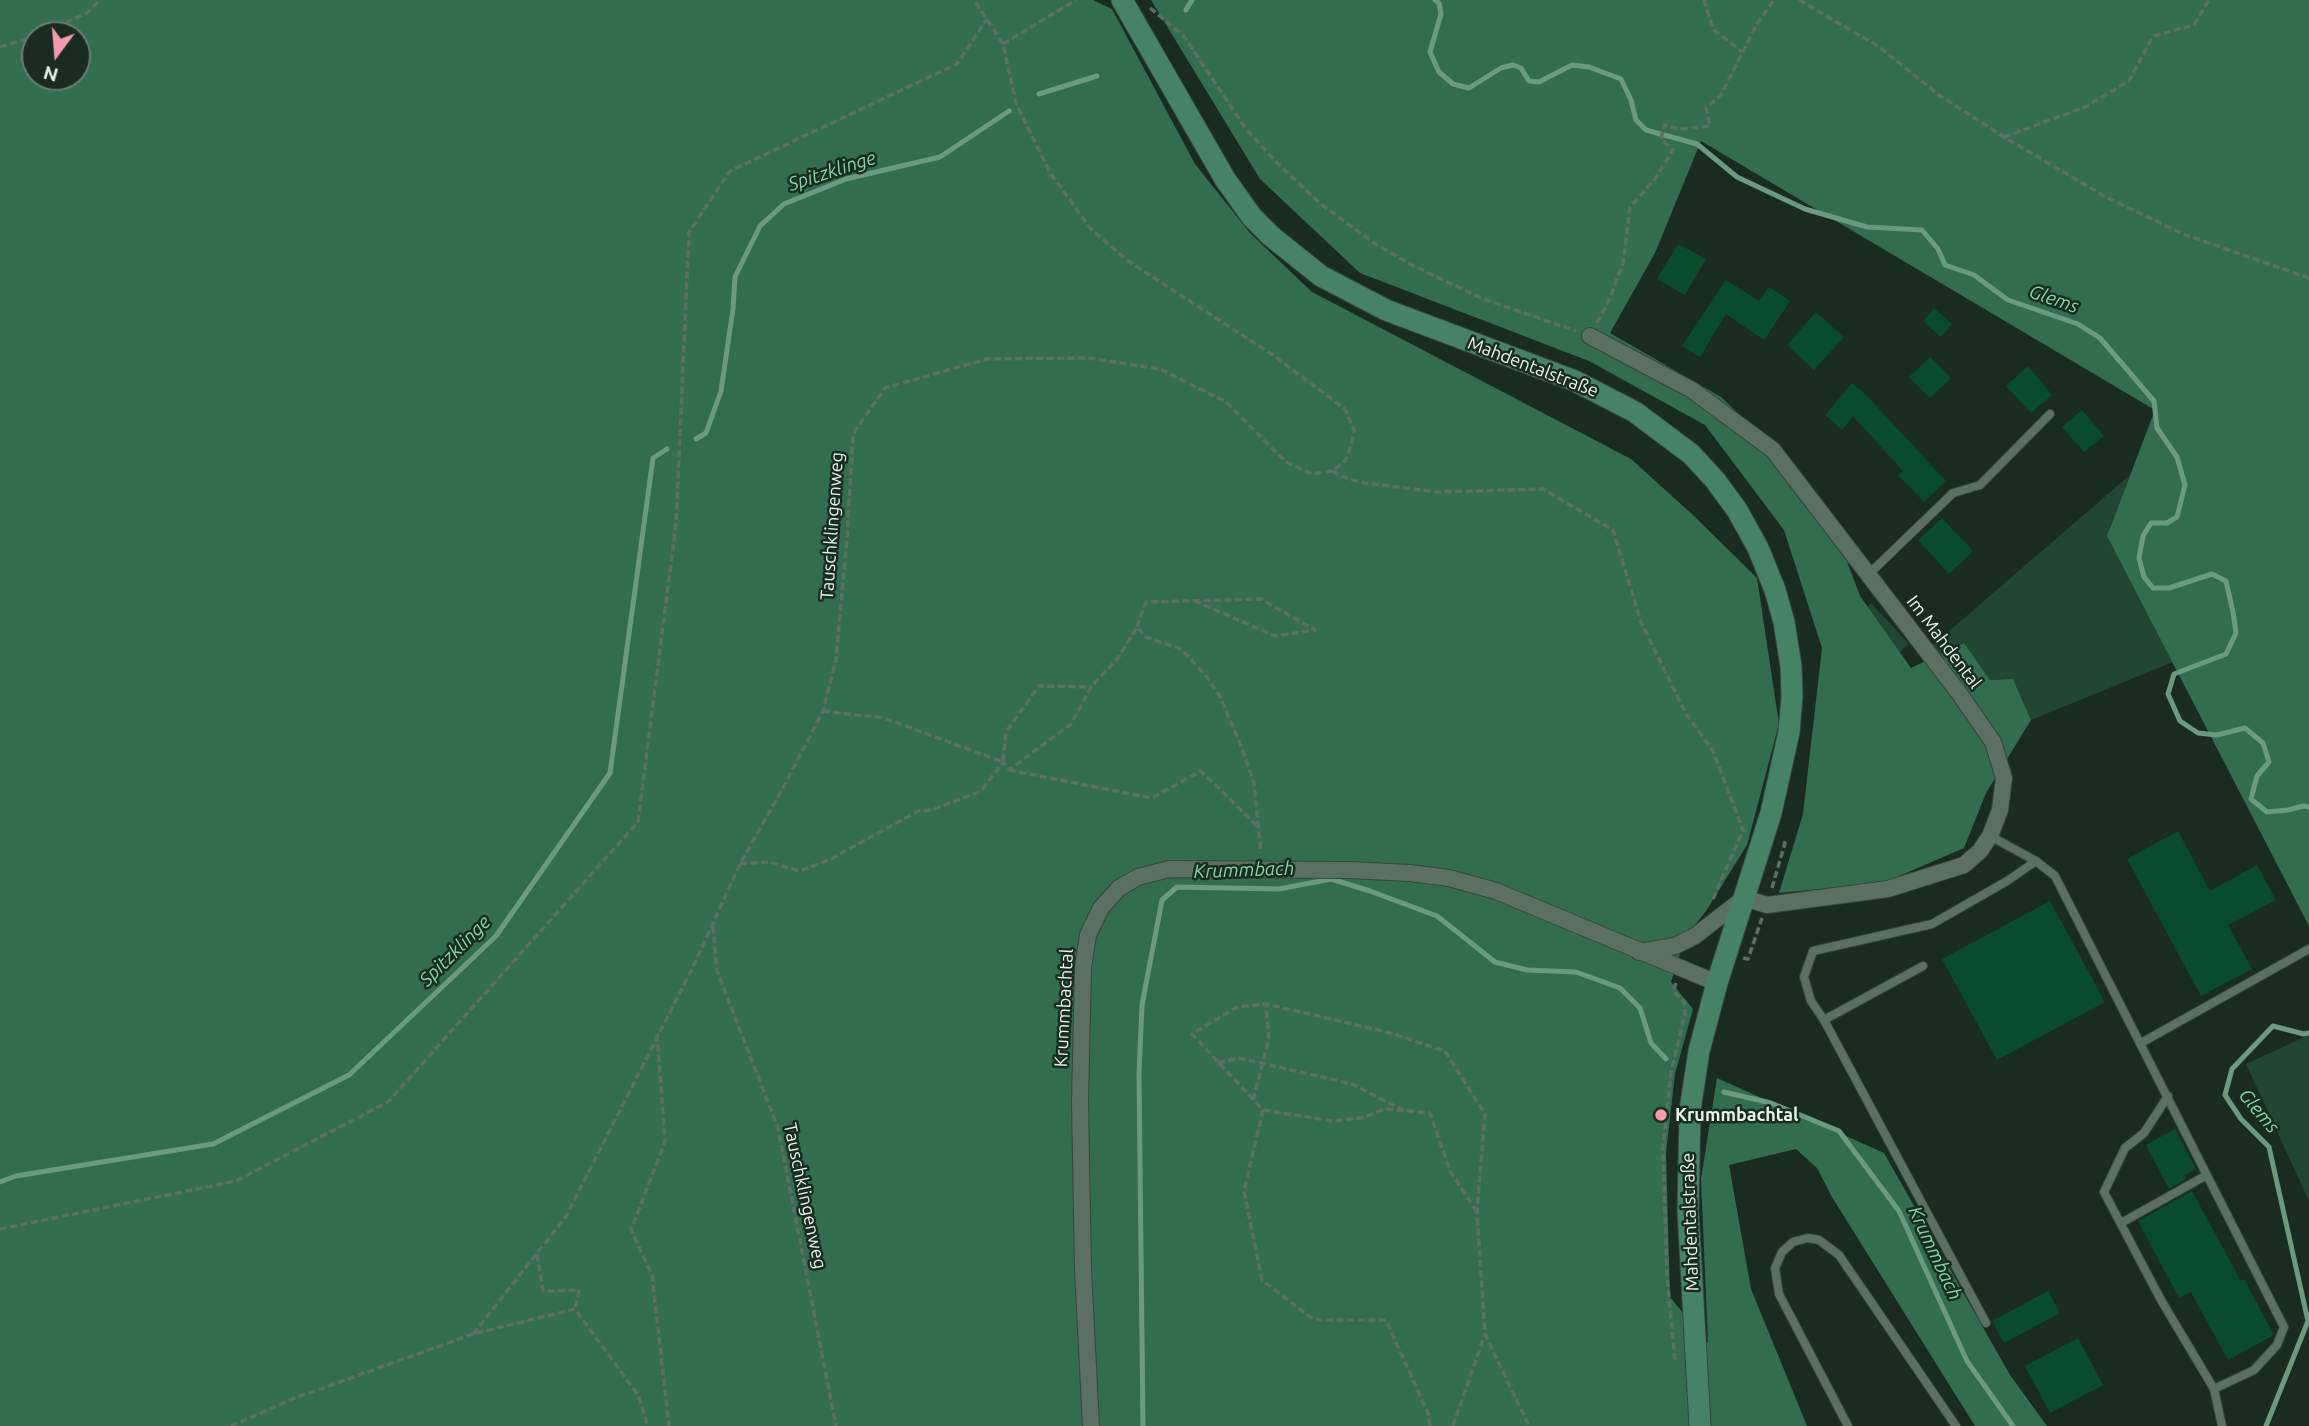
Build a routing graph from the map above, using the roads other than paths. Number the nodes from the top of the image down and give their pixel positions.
1 (1122, 0) edge
2 (1590, 336) road end
3 (2050, 414) dead end
4 (1868, 574) junction
5 (1990, 836) junction
6 (2036, 861) junction
7 (1744, 898) junction
8 (2309, 949) edge
9 (1639, 952) junction
10 (1923, 966) dead end
11 (1717, 983) junction
12 (1824, 1020) junction
13 (2141, 1043) junction
14 (2168, 1097) junction
15 (2207, 1175) junction
16 (2121, 1223) junction
17 (1986, 1323) dead end
18 (2214, 1389) junction
19 (1091, 1426) edge
20 (1700, 1426) edge
21 (1848, 1426) edge
22 (1956, 1426) edge
23 (2222, 1426) edge

1 - 7 main road, Mahdentalstraße
2 - 4 street, Im Mahdental
3 - 4 lane
4 - 5 street, Im Mahdental
5 - 6 lane
5 - 7 street, Im Mahdental
6 - 12 lane
6 - 13 lane
7 - 9 street
7 - 11 main road, Mahdentalstraße
8 - 13 lane
9 - 11 street, Krummbachtal
9 - 19 street, Krummbachtal
10 - 12 lane
11 - 20 main road, Mahdentalstraße
12 - 17 lane
13 - 14 lane
14 - 15 lane
14 - 16 lane
15 - 16 lane
15 - 18 lane
16 - 18 lane
18 - 23 lane
21 - 22 lane

